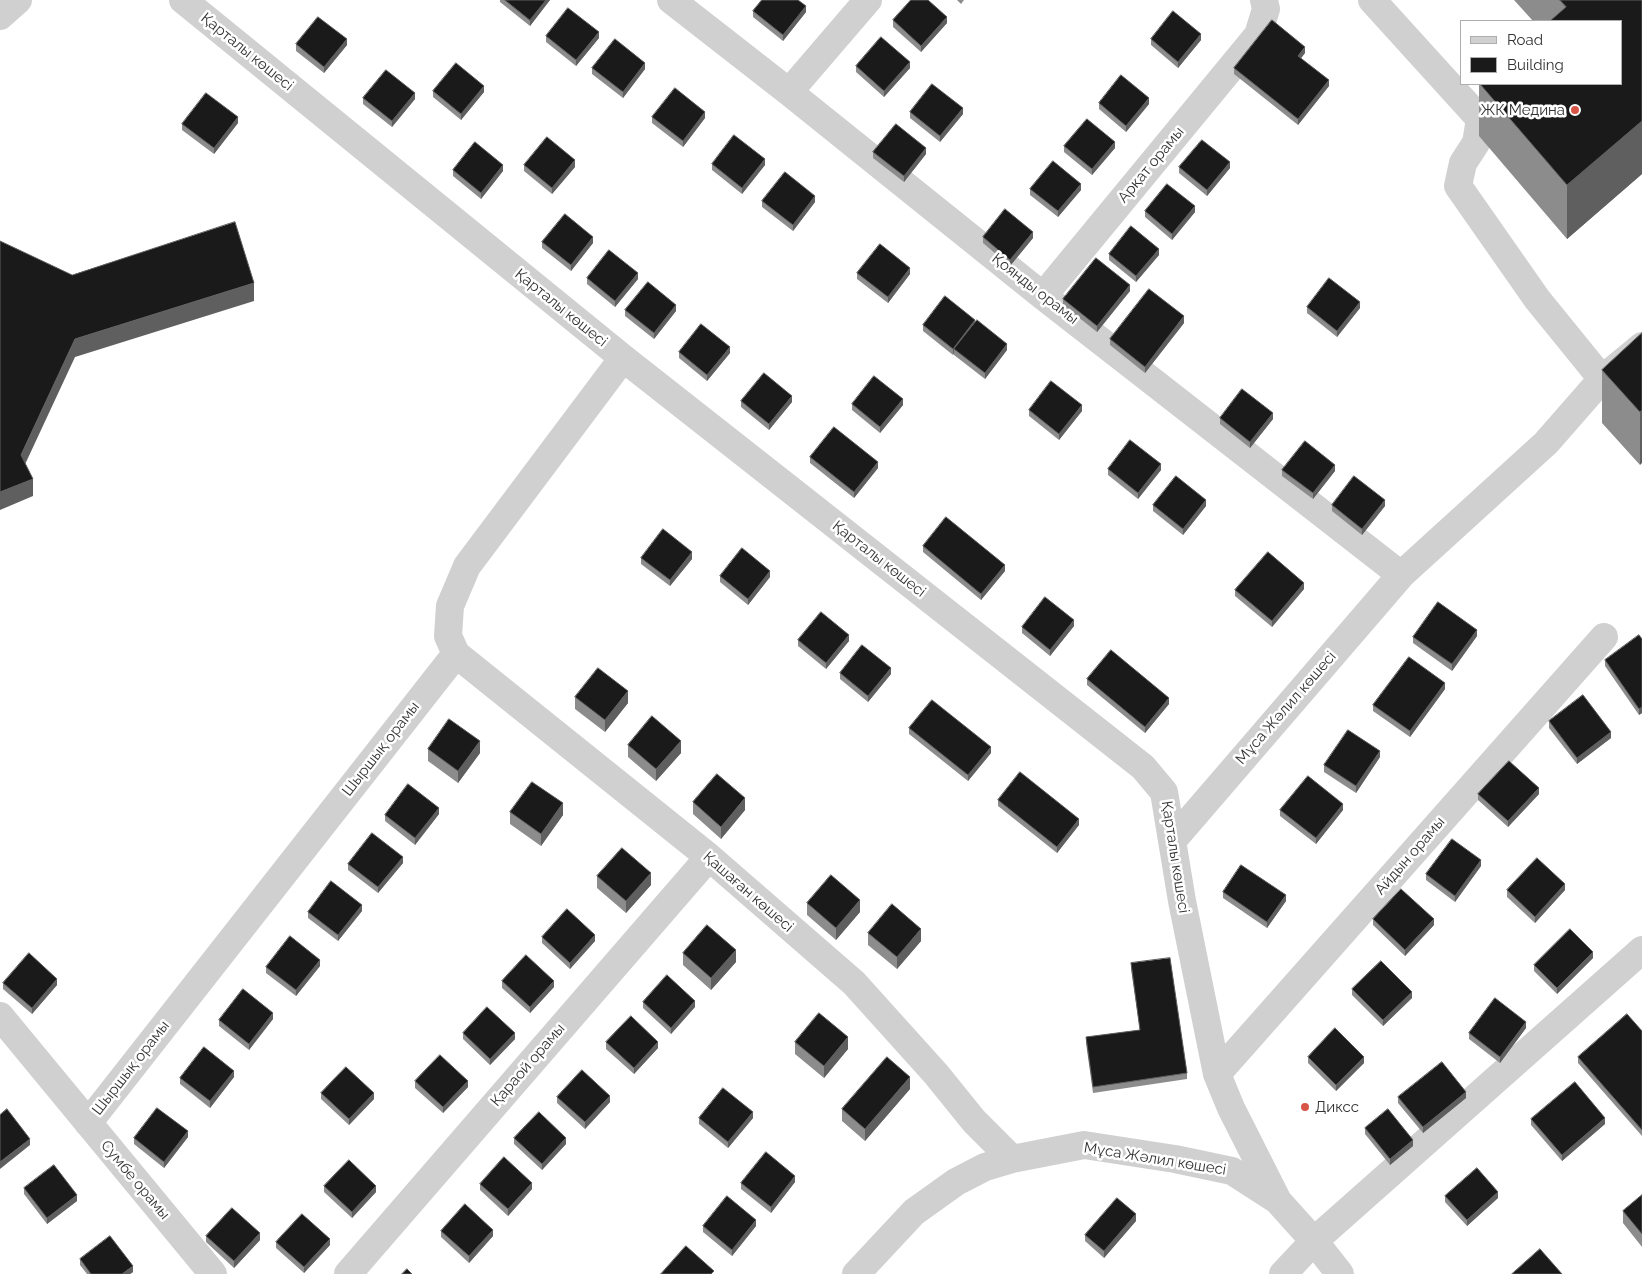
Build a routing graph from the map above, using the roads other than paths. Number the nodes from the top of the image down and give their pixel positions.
1 (18, 0) edge
2 (183, 0) edge
3 (671, 0) edge
4 (868, 0) edge
5 (1264, 0) edge
6 (1372, 0) edge
7 (0, 16) edge
8 (789, 92) junction
9 (1043, 296) junction
10 (1642, 346) edge
11 (623, 358) junction
12 (1602, 379) junction
13 (1401, 575) junction
14 (1604, 637) dead end
15 (456, 654) junction
16 (1172, 840) junction
17 (709, 857) junction
18 (1642, 950) edge
19 (0, 1016) edge
20 (1217, 1074) junction
21 (88, 1123) junction
22 (1012, 1159) junction
23 (1278, 1201) junction
24 (1314, 1241) junction
25 (213, 1274) edge
26 (348, 1274) edge
27 (856, 1274) edge
28 (1282, 1274) edge
29 (1340, 1274) edge

1 - 7 street
2 - 11 street, Қарталы көшесі
3 - 8 street, Қоянды орамы
4 - 8 street
5 - 9 street, Арқат орамы
6 - 12 street
8 - 9 street, Қоянды орамы
9 - 13 street, Қоянды орамы
10 - 12 street, Мұса Жәлил көшесі
11 - 15 street
11 - 16 street, Қарталы көшесі
12 - 13 street, Мұса Жәлил көшесі
13 - 16 street, Мұса Жәлил көшесі
14 - 20 street, Айдын орамы
15 - 17 street, Қашаған көшесі
15 - 21 street, Шыршық орамы
16 - 20 street, Қарталы көшесі
17 - 22 street, Қашаған көшесі
17 - 26 street, Қараой орамы
18 - 24 street
19 - 21 street, Сумбе орамы
20 - 23 street, Қарталы көшесі
21 - 25 street, Сумбе орамы
22 - 23 street, Мұса Жәлил көшесі
22 - 27 street, Мұса Жәлил көшесі
23 - 24 street, Қарталы көшесі
24 - 28 street
24 - 29 street, Қарталы көшесі

